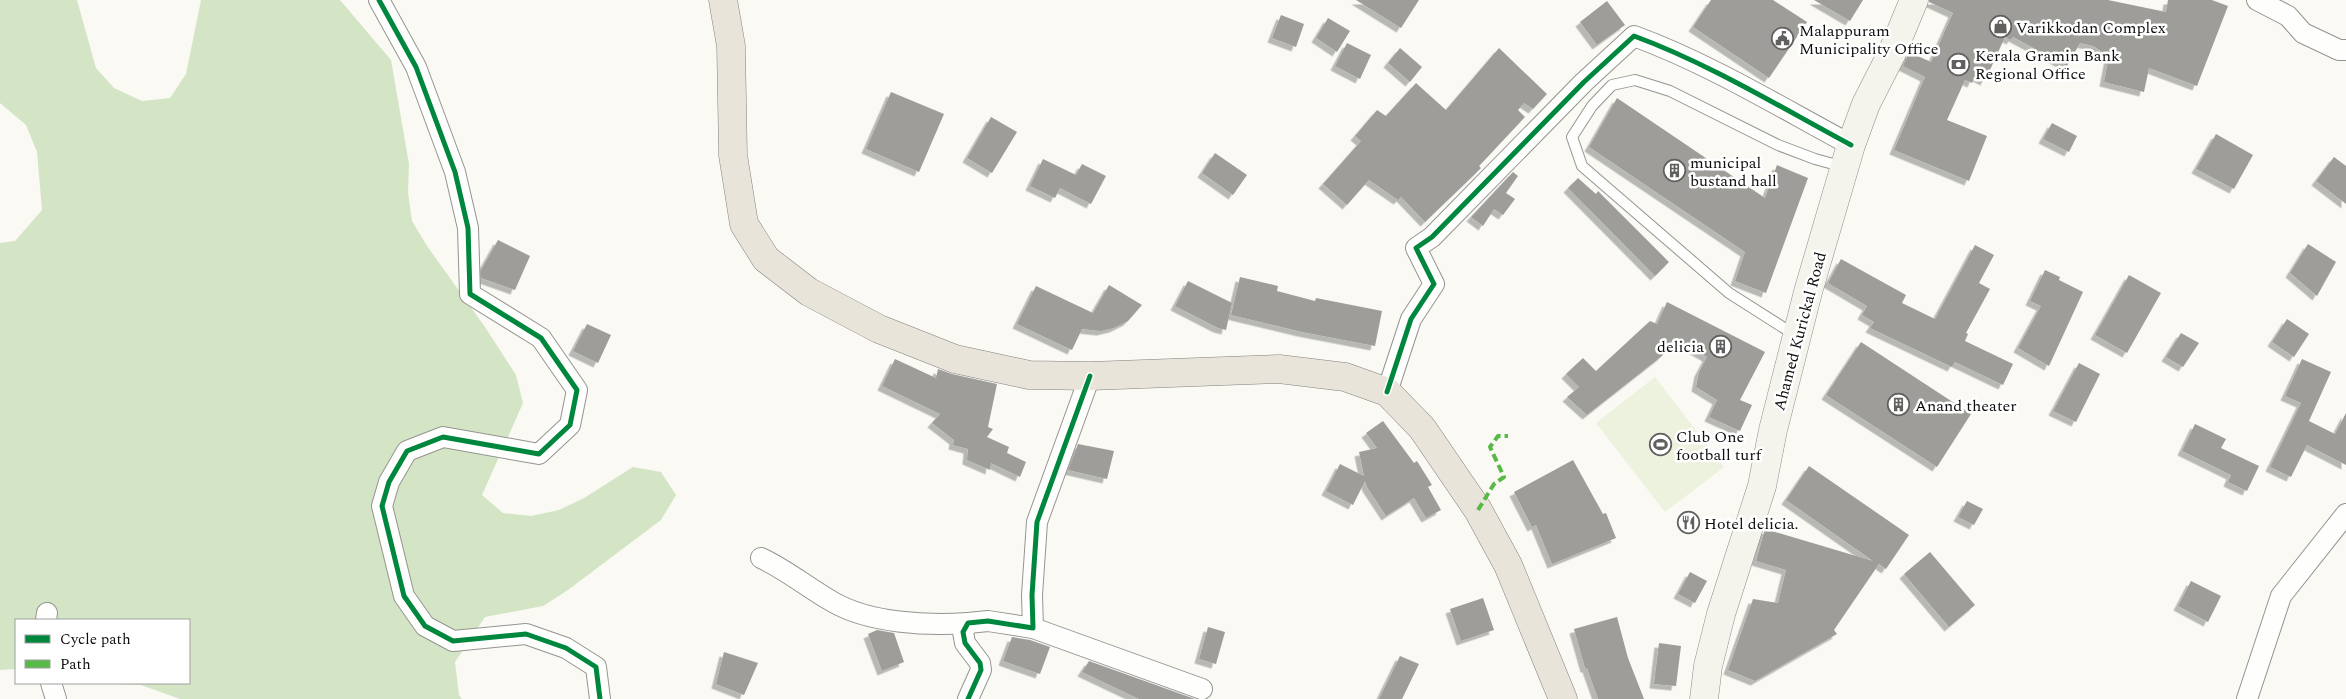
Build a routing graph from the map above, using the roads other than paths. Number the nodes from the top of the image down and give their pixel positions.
1 (379, 0) edge
2 (723, 0) edge
3 (1914, 0) edge
4 (2257, 0) edge
5 (2346, 50) edge
6 (1848, 156) junction
7 (1797, 337) junction
8 (1090, 376) junction
9 (1386, 392) junction
10 (2346, 514) edge
11 (761, 558) dead end
12 (968, 623) junction
13 (1033, 628) junction
14 (50, 684) edge
15 (1202, 689) dead end
16 (56, 699) edge
17 (600, 699) edge
18 (968, 699) edge
19 (1563, 699) edge
20 (1704, 699) edge
21 (2247, 699) edge

1 - 17 street
2 - 8 highway
3 - 6 main road, Ahamed Kurickal Road
4 - 5 street
6 - 7 main road, Ahamed Kurickal Road
6 - 7 lane
6 - 9 street
7 - 20 main road, Ahamed Kurickal Road
8 - 9 highway
8 - 13 street
9 - 19 highway
10 - 21 street
11 - 12 street
12 - 13 street
12 - 18 street
13 - 15 street
14 - 16 street

